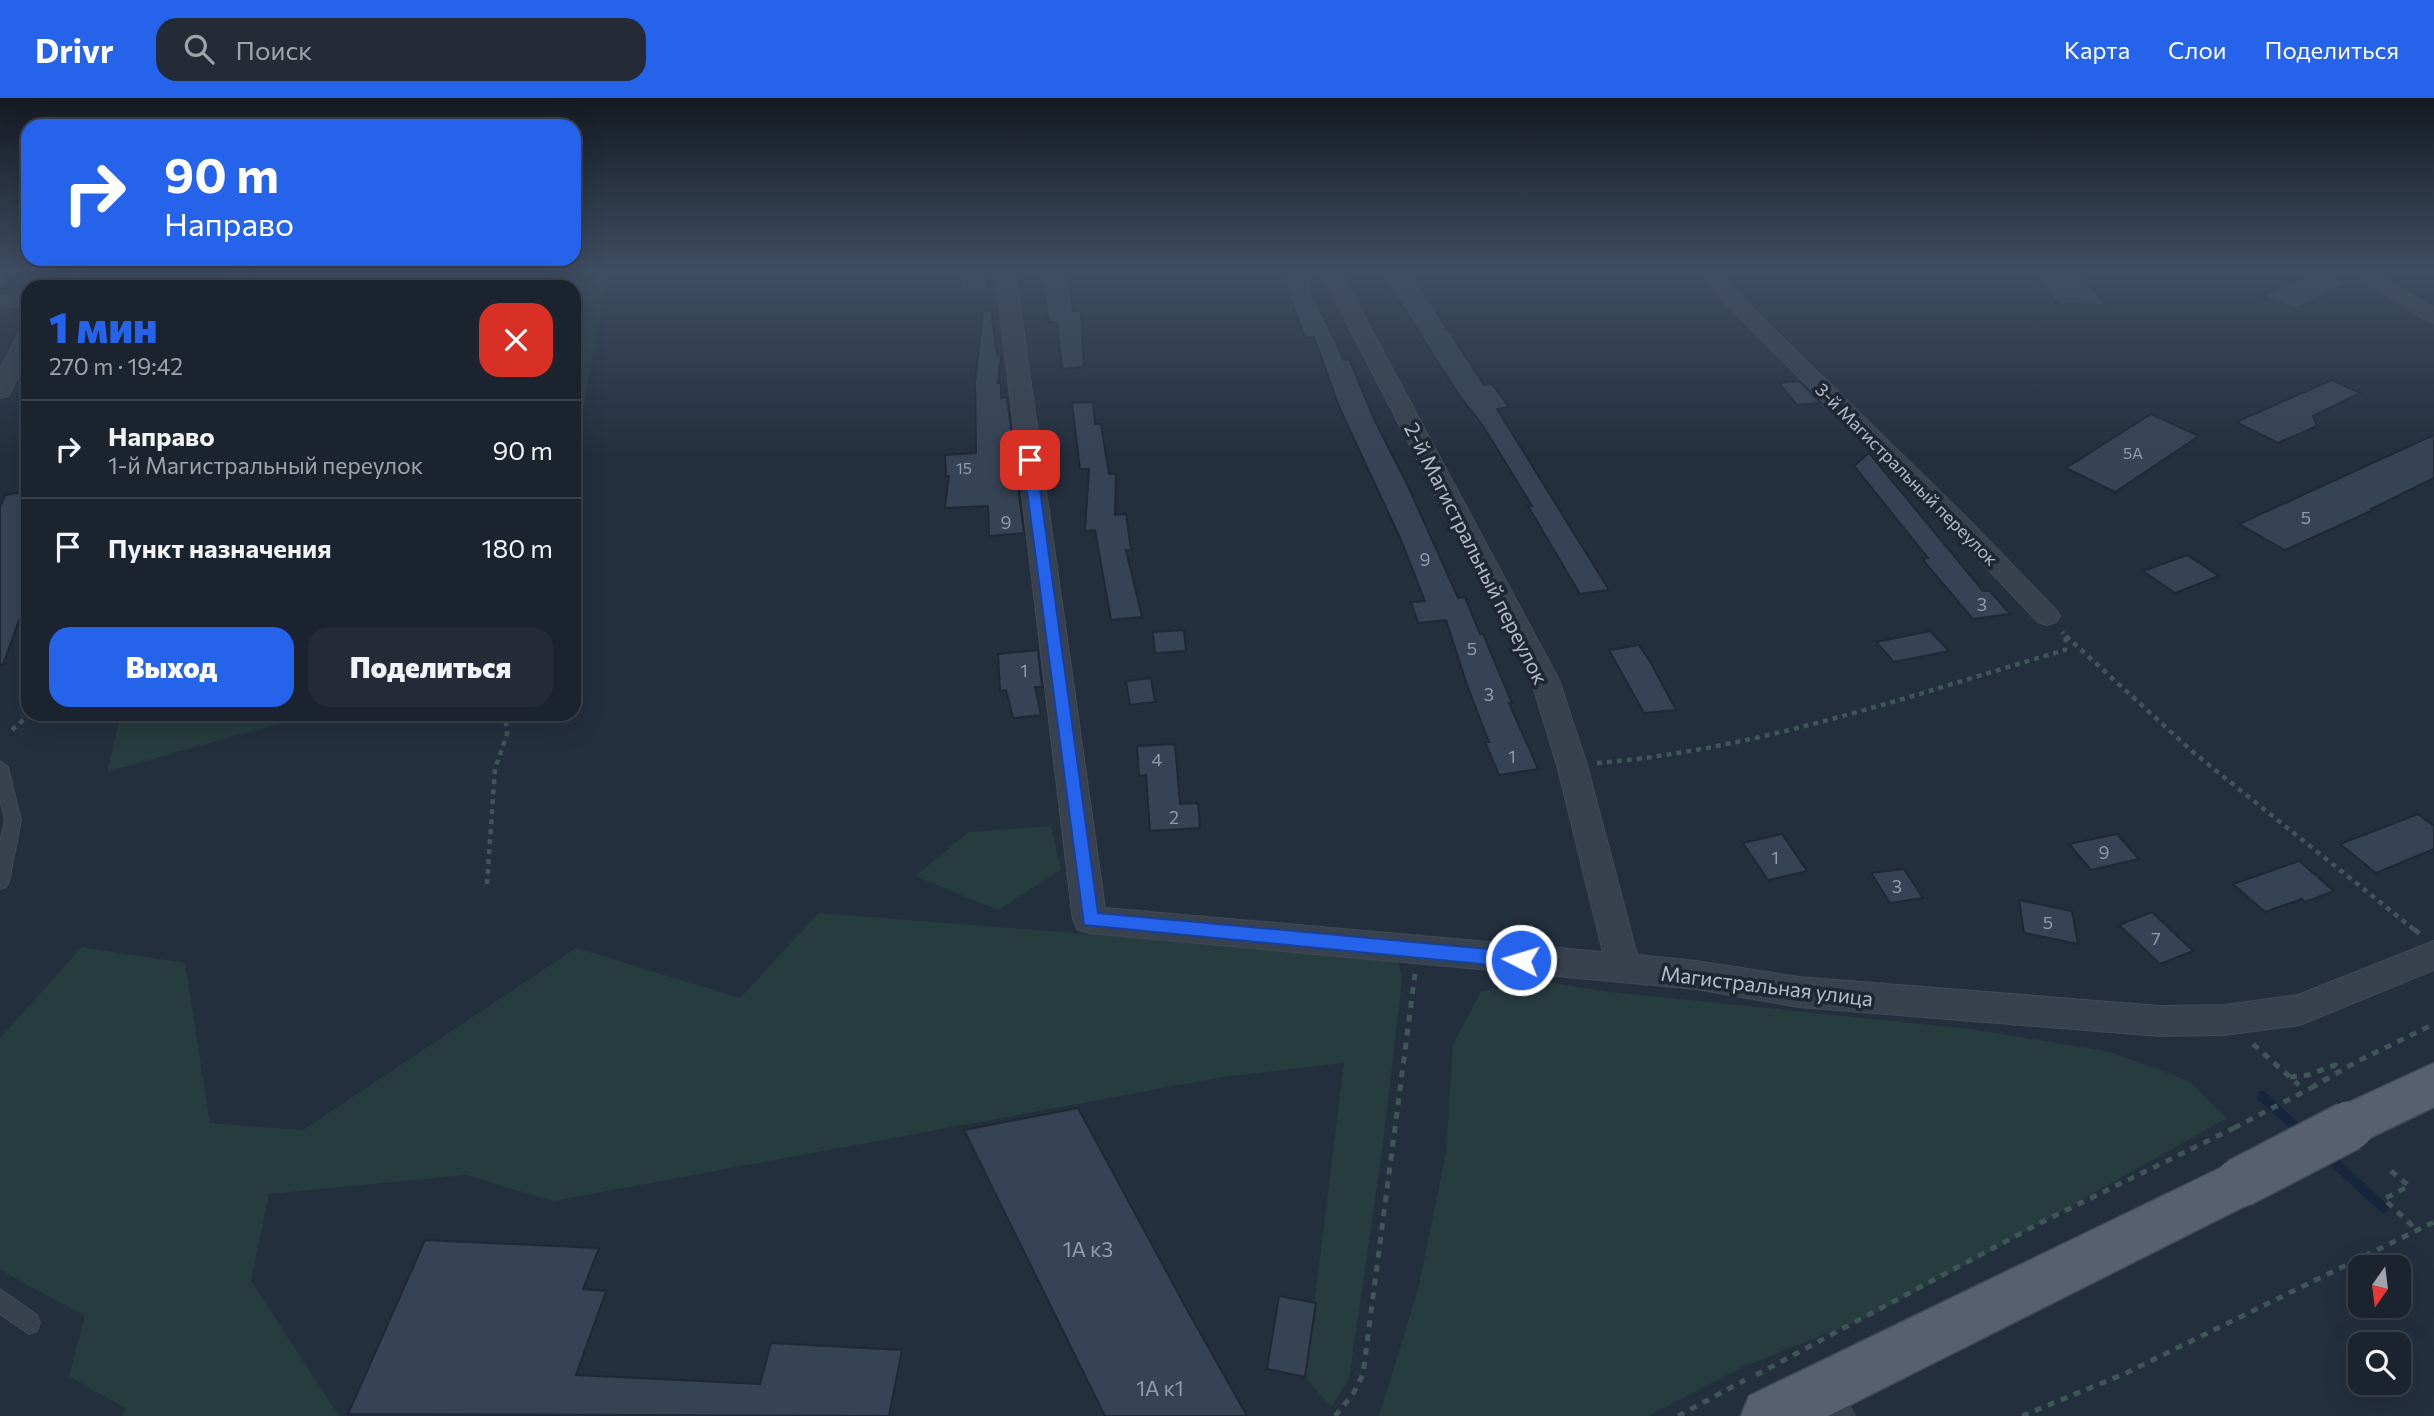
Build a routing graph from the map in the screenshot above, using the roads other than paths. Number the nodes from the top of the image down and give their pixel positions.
1 (1013, 333) edge
2 (1362, 333) edge
3 (1766, 333) edge
4 (21, 349) edge
5 (0, 391) edge
6 (2047, 616) road end
7 (0, 767) edge
8 (0, 882) edge
9 (2429, 946) edge
10 (1624, 969) junction
11 (2434, 1084) edge
12 (0, 1300) edge
13 (29, 1323) dead end
14 (1834, 1402) edge
15 (1769, 1416) edge

1 - 10 street, Магистральная улица
2 - 10 street, 2-й Магистральный переулок
3 - 6 street, 3-й Магистральный переулок
4 - 5 street
7 - 8 lane
9 - 10 street, Магистральная улица
11 - 14 main road, bridge
12 - 13 lane
14 - 15 main road

